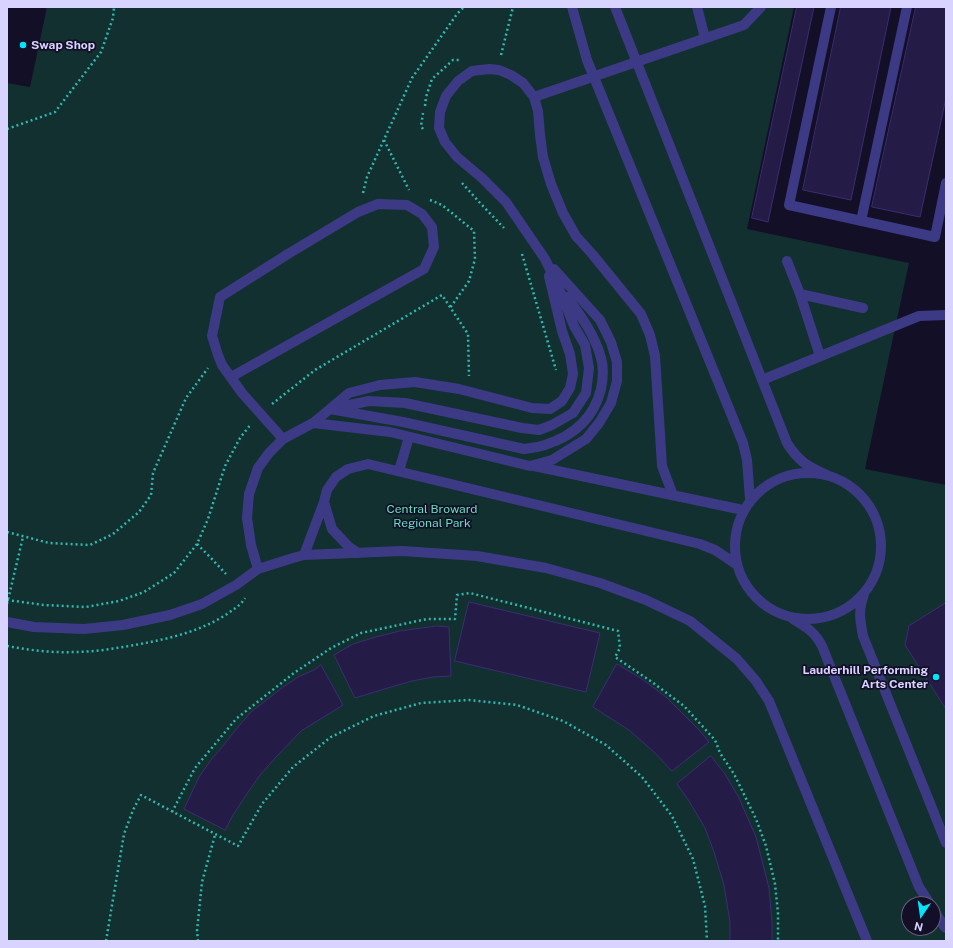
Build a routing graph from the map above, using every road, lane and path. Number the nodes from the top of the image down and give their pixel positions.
1 (114, 7) edge
2 (464, 7) edge
3 (513, 7) edge
4 (572, 7) edge
5 (615, 7) edge
6 (698, 7) edge
7 (761, 7) edge
8 (831, 7) edge
9 (907, 7) edge
10 (705, 38) junction
11 (495, 55) dead end
12 (467, 59) dead end
13 (636, 62) junction
14 (593, 77) junction
15 (534, 97) junction
16 (7, 129) edge
17 (424, 132) dead end
18 (460, 180) dead end
19 (946, 183) edge
20 (358, 212) junction
21 (861, 221) junction
22 (508, 232) dead end
23 (521, 251) dead end
24 (545, 259) junction
25 (787, 261) dead end
26 (558, 286) junction
27 (800, 294) junction
28 (864, 308) dead end
29 (946, 315) edge
30 (218, 354) junction
31 (820, 356) junction
32 (557, 375) dead end
33 (231, 377) junction
34 (469, 380) dead end
35 (762, 380) junction
36 (330, 409) junction
37 (260, 413) junction
38 (313, 422) junction
39 (409, 437) junction
40 (283, 439) junction
41 (530, 466) junction
42 (399, 471) junction
43 (827, 475) junction
44 (673, 495) junction
45 (750, 499) junction
46 (324, 502) junction
47 (743, 510) junction
48 (7, 532) edge
49 (23, 537) junction
50 (358, 553) junction
51 (304, 556) junction
52 (736, 564) junction
53 (258, 569) junction
54 (864, 594) junction
55 (8, 600) edge
56 (7, 604) edge
57 (791, 618) junction
58 (7, 622) edge
59 (172, 812) junction
60 (216, 835) junction
61 (946, 843) edge
62 (925, 896) edge
63 (106, 941) edge
64 (198, 941) edge
65 (707, 941) edge
66 (778, 941) edge
67 (867, 941) edge

1 - 16 path
2 - 20 path
3 - 11 path
4 - 14 lane
5 - 13 lane
6 - 10 lane
7 - 10 lane
8 - 21 lane
9 - 21 lane
10 - 13 lane
12 - 17 path
13 - 14 lane
13 - 35 lane
14 - 15 lane
14 - 45 lane
15 - 24 lane
15 - 44 lane
18 - 22 path
19 - 21 lane
20 - 30 lane
20 - 33 lane
23 - 32 path
24 - 26 lane
24 - 36 lane
24 - 41 lane
25 - 27 lane
26 - 36 lane
26 - 36 lane
27 - 28 lane
27 - 31 lane
29 - 31 lane
30 - 33 lane
30 - 49 path
31 - 35 lane
33 - 37 lane
34 - 37 path
35 - 43 lane
36 - 38 lane
37 - 40 lane
37 - 55 path
38 - 39 lane
38 - 40 lane
39 - 41 lane
39 - 42 lane
40 - 53 lane
41 - 44 lane
42 - 46 lane
42 - 52 lane
43 - 45 lane
43 - 54 lane
44 - 47 lane
45 - 47 lane
46 - 50 lane
46 - 51 lane
47 - 52 lane
48 - 49 path
49 - 55 path
50 - 51 lane
50 - 67 lane
51 - 53 lane
52 - 57 lane
53 - 58 lane
54 - 57 lane
54 - 61 lane
55 - 56 path
57 - 62 lane
59 - 60 path
59 - 63 path
59 - 66 path
60 - 64 path
60 - 65 path

